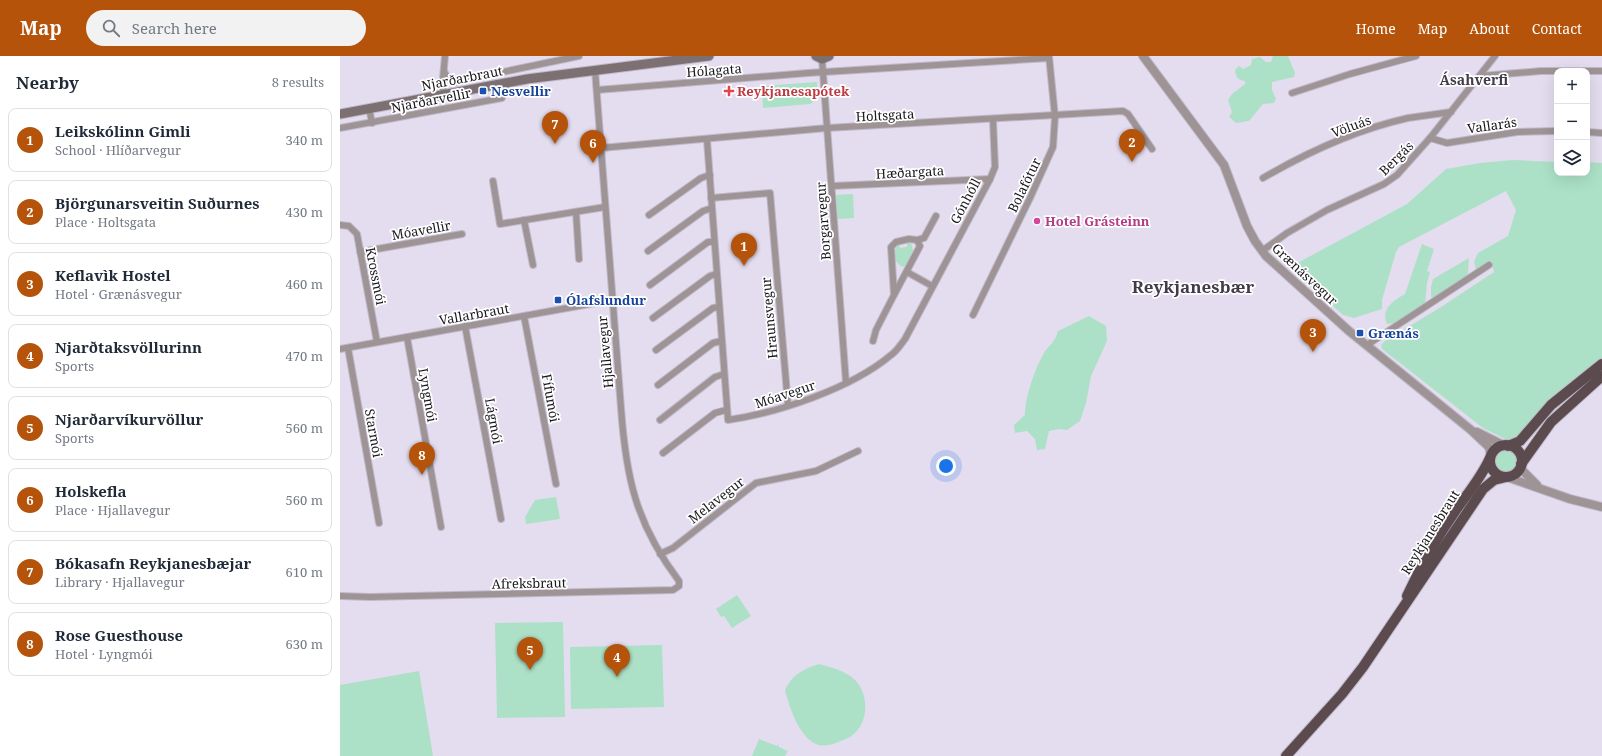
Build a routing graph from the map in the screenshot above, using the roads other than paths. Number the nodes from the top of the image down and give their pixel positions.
1 (446, 56) edge
2 (579, 56) edge
3 (709, 56) edge
4 (1143, 56) edge
5 (1416, 56) edge
6 (1495, 56) edge
7 (689, 57) edge
8 (822, 57) edge
9 (1049, 57) edge
10 (595, 70) junction
11 (444, 71) junction
12 (1602, 71) edge
13 (823, 74) junction
14 (1480, 76) junction
15 (507, 82) junction
16 (597, 90) junction
17 (1292, 93) dead end
18 (443, 95) junction
19 (369, 108) junction
20 (1451, 112) junction
21 (340, 114) edge
22 (1055, 117) junction
23 (993, 120) junction
24 (372, 122) junction
25 (340, 128) edge
26 (828, 128) junction
27 (1554, 131) edge
28 (1590, 132) edge
29 (1602, 133) edge
30 (1430, 138) junction
31 (707, 140) junction
32 (601, 148) junction
33 (1152, 149) dead end
34 (710, 175) junction
35 (1263, 178) dead end
36 (990, 179) junction
37 (493, 181) dead end
38 (832, 186) junction
39 (711, 198) junction
40 (605, 207) junction
41 (712, 208) junction
42 (576, 212) junction
43 (649, 216) dead end
44 (936, 216) dead end
45 (524, 220) junction
46 (340, 225) edge
47 (462, 234) dead end
48 (917, 240) junction
49 (714, 242) junction
50 (648, 251) dead end
51 (1262, 251) junction
52 (360, 252) junction
53 (579, 259) dead end
54 (533, 265) dead end
55 (1489, 265) dead end
56 (907, 272) junction
57 (716, 274) junction
58 (650, 285) dead end
59 (932, 286) junction
60 (894, 296) junction
61 (612, 300) junction
62 (719, 307) junction
63 (973, 315) dead end
64 (524, 316) junction
65 (653, 318) dead end
66 (466, 326) junction
67 (407, 337) junction
68 (721, 341) junction
69 (873, 341) dead end
70 (377, 342) junction
71 (1367, 345) junction
72 (348, 348) junction
73 (340, 349) edge
74 (656, 350) dead end
75 (1602, 364) edge
76 (724, 374) junction
77 (1602, 376) edge
78 (846, 382) junction
79 (658, 385) dead end
80 (788, 405) junction
81 (726, 410) junction
82 (660, 420) dead end
83 (1471, 430) junction
84 (1506, 446) junction
85 (858, 451) dead end
86 (663, 453) dead end
87 (1491, 457) junction
88 (1521, 466) junction
89 (1506, 477) junction
90 (556, 484) dead end
91 (1546, 491) junction
92 (1602, 507) edge
93 (501, 519) dead end
94 (379, 523) dead end
95 (441, 528) dead end
96 (660, 554) junction
97 (340, 596) edge
98 (1395, 622) junction
99 (1286, 756) edge

1 - 11 street
2 - 11 street
3 - 7 main road, Njarðarbraut
4 - 51 street, Grænásvegur
5 - 17 street
6 - 14 street, Bergás
7 - 10 main road, Njarðarbraut
8 - 13 street, Borgarvegur
9 - 13 street, Hólagata
9 - 22 street, Bolafótur
10 - 15 main road, Njarðarbraut
10 - 16 street, Hjallavegur
11 - 18 street
12 - 14 street
13 - 16 street, Hólagata
13 - 26 street, Borgarvegur
14 - 20 street, Bergás
15 - 18 main road, Njarðarbraut
15 - 24 street, Njarðarvellir
16 - 32 street, Hjallavegur
18 - 19 main road, Njarðarbraut
19 - 21 main road, Njarðarbraut
19 - 24 street
20 - 30 street, Bergás
20 - 35 street, Völuás
22 - 23 street, Holtsgata
22 - 33 street, Holtsgata
22 - 63 street, Bolafótur
23 - 26 street, Holtsgata
23 - 36 street, Gónhóll
24 - 25 street, Njarðarvellir
26 - 31 street, Holtsgata
26 - 38 street, Borgarvegur
27 - 30 street, Vallarás
28 - 29 street
30 - 51 street, Bergás
31 - 32 street, Holtsgata
31 - 34 street
32 - 40 street, Hjallavegur
34 - 39 street
34 - 43 street
36 - 38 street, Hæðargata
36 - 59 street, Gónhóll
37 - 45 street
38 - 78 street, Borgarvegur
39 - 41 street
39 - 80 street, Hraunsvegur
40 - 42 street
40 - 61 street, Hjallavegur
41 - 49 street
41 - 50 street
42 - 45 street
42 - 53 street
44 - 48 street, Gónhóll
45 - 54 street
46 - 52 street, Krossmói
47 - 52 street, Móavellir
48 - 56 street
48 - 60 street
49 - 57 street
49 - 58 street
51 - 71 street, Grænásvegur
52 - 70 street, Krossmói
55 - 71 street
56 - 59 street
56 - 60 street
57 - 62 street
57 - 65 street
59 - 78 street, Gónhóll
60 - 69 street
61 - 64 street, Vallarbraut
61 - 96 street, Hjallavegur
62 - 68 street
62 - 74 street
64 - 66 street, Vallarbraut
64 - 90 street, Fífumói
66 - 67 street, Vallarbraut
66 - 93 street, Lágmói
67 - 70 street, Vallarbraut
67 - 95 street, Lyngmói
68 - 76 street
68 - 79 street
70 - 72 street, Vallarbraut
71 - 83 street, Grænásvegur
72 - 73 street, Vallarbraut
72 - 94 street, Starmói
75 - 84 highway, Reykjanesbraut
76 - 81 street
76 - 82 street
77 - 88 highway, Reykjanesbraut
78 - 80 street, Móavegur
80 - 81 street, Móavegur
81 - 86 street
83 - 84 street, Grænásvegur
83 - 87 street, Grænásvegur
84 - 87 highway, Reykjanesbraut
84 - 88 highway
85 - 96 street, Melavegur
87 - 89 highway
87 - 98 highway, Reykjanesbraut
88 - 89 highway, Reykjanesbraut
88 - 91 street
89 - 91 street
89 - 98 highway, Reykjanesbraut
91 - 92 street
96 - 97 street, Afreksbraut
98 - 99 highway, Reykjanesbraut

